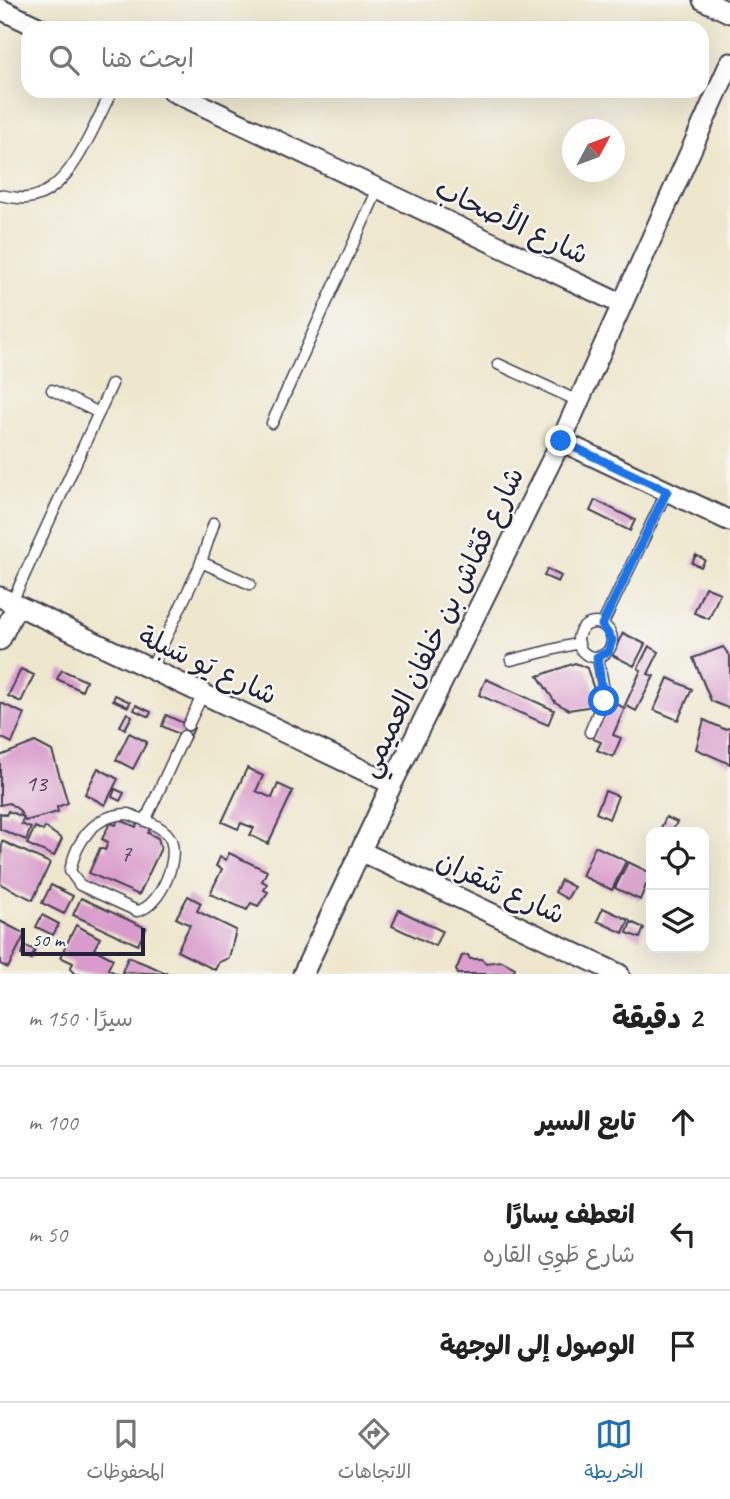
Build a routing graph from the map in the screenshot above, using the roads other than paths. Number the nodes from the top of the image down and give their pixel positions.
1 (702, 0) edge
2 (0, 9) edge
3 (730, 13) edge
4 (25, 21) edge
5 (730, 63) edge
6 (107, 98) edge
7 (187, 98) edge
8 (378, 189) junction
9 (0, 195) edge
10 (621, 304) junction
11 (498, 364) dead end
12 (112, 384) dead end
13 (52, 390) dead end
14 (579, 401) junction
15 (99, 413) junction
16 (272, 423) dead end
17 (561, 441) junction
18 (667, 491) junction
19 (730, 521) edge
20 (214, 523) dead end
21 (201, 562) junction
22 (250, 584) dead end
23 (10, 601) edge
24 (602, 625) junction
25 (0, 640) edge
26 (579, 643) junction
27 (597, 657) junction
28 (511, 660) dead end
29 (151, 669) junction
30 (203, 694) junction
31 (188, 725) dead end
32 (590, 732) dead end
33 (184, 736) dead end
34 (392, 784) junction
35 (145, 821) junction
36 (360, 851) junction
37 (303, 974) edge
38 (619, 974) edge

1 - 3 street
2 - 4 street
5 - 10 street, شارع قمّاش بن خلفان العميمي
6 - 9 lane
7 - 8 street, شارع الأصحاب
8 - 10 street, شارع الأصحاب
8 - 16 lane
10 - 14 street, شارع قمّاش بن خلفان العميمي
11 - 14 lane
12 - 15 lane
13 - 15 lane
14 - 17 street, شارع قمّاش بن خلفان العميمي
15 - 23 lane
17 - 18 street
17 - 34 street, شارع قمّاش بن خلفان العميمي
18 - 19 street
18 - 24 lane
20 - 21 lane
21 - 22 lane
21 - 29 lane
23 - 25 street
23 - 29 street, شارع يَو سَبلة
24 - 26 lane
24 - 27 lane
26 - 27 lane
26 - 28 lane
27 - 32 lane
29 - 30 street, شارع يَو سَبلة
30 - 31 lane
30 - 34 street, شارع يَو سَبلة
33 - 35 lane
34 - 36 street, شارع قمّاش بن خلفان العميمي
35 - 35 lane
36 - 37 street, شارع قمّاش بن خلفان العميمي
36 - 38 street, شارع شَقران

